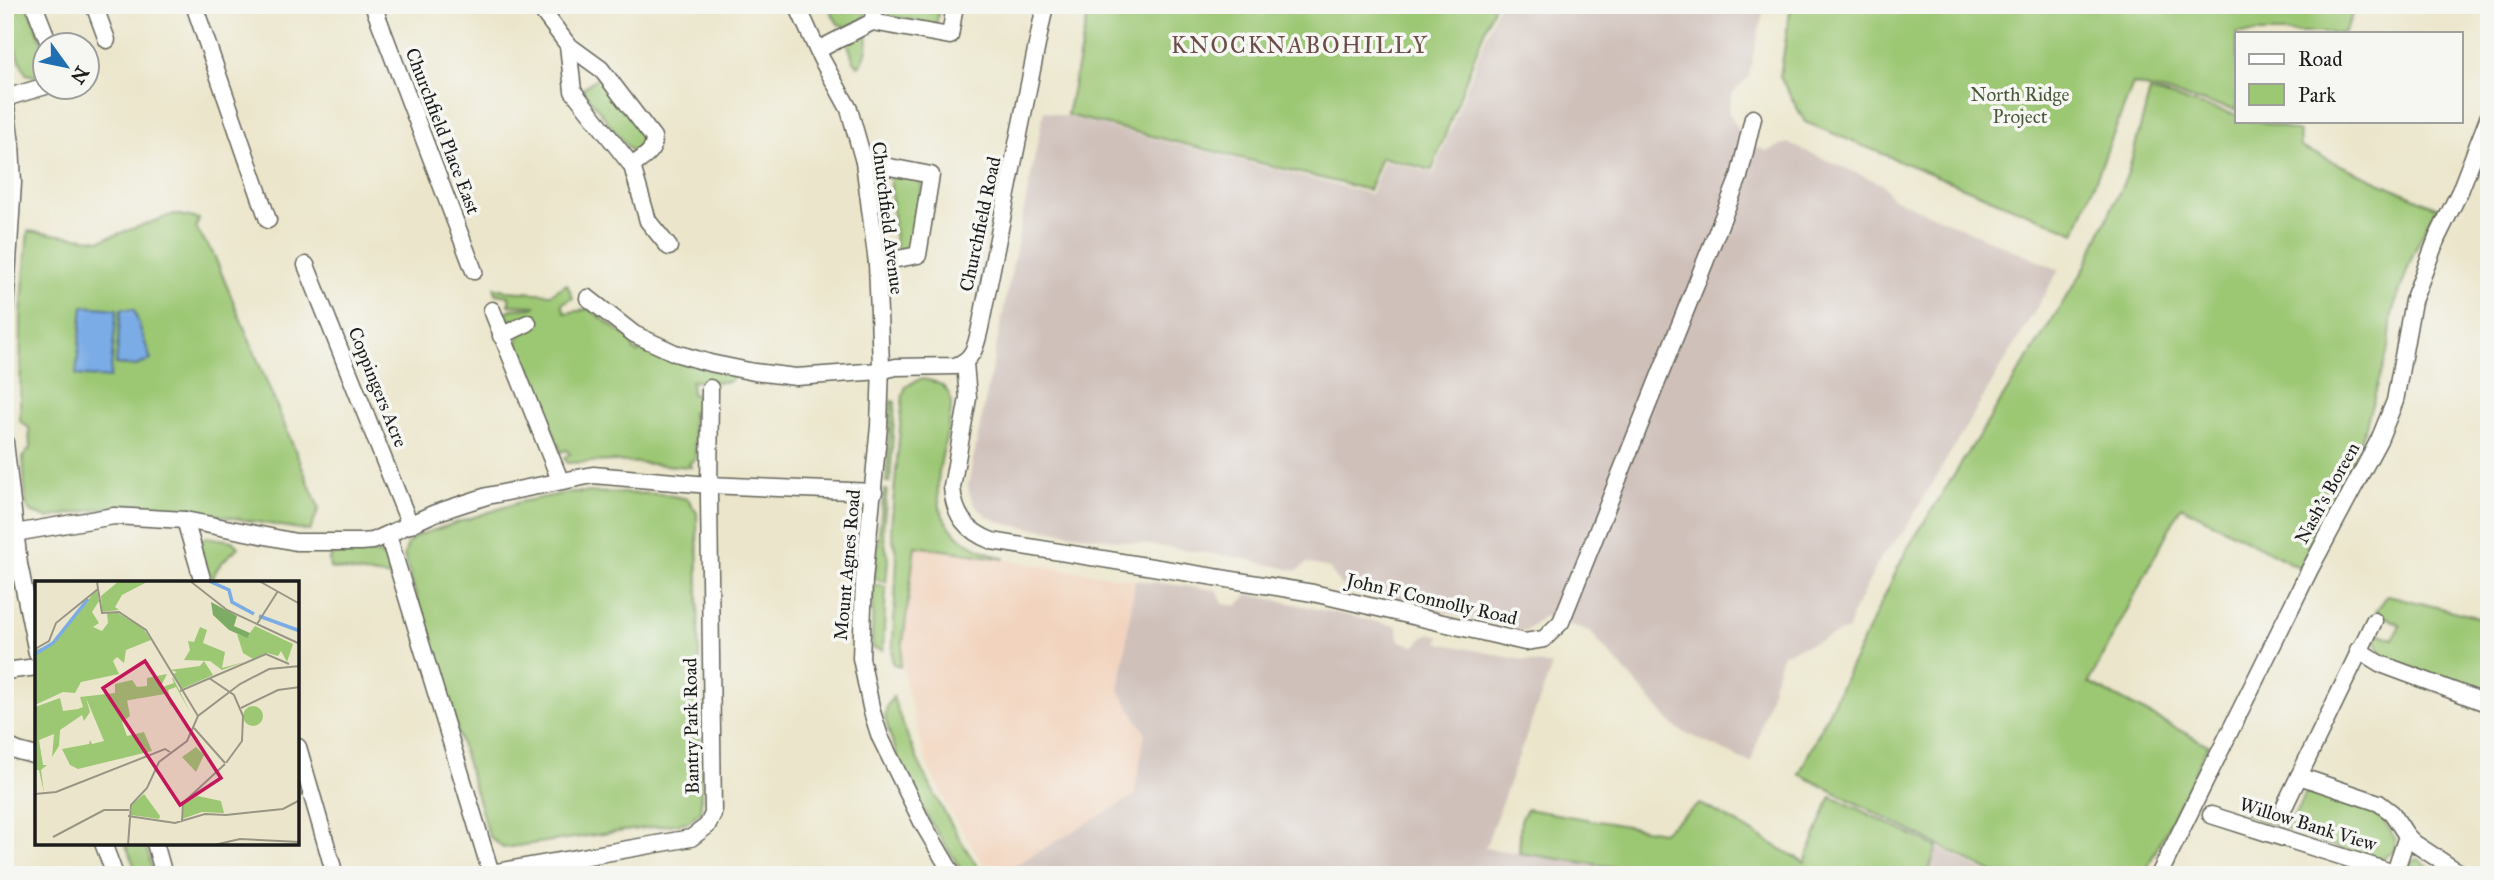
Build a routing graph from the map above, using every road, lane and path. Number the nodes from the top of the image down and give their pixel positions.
1 (34, 5) edge
2 (94, 5) edge
3 (194, 5) edge
4 (373, 5) edge
5 (538, 5) edge
6 (797, 5) edge
7 (876, 5) edge
8 (955, 5) edge
9 (1045, 5) edge
10 (872, 22) junction
11 (45, 32) edge
12 (107, 40) dead end
13 (568, 45) junction
14 (818, 50) junction
15 (32, 90) edge
16 (5, 99) edge
17 (2489, 116) edge
18 (1754, 118) dead end
19 (864, 162) junction
20 (632, 166) junction
21 (268, 220) dead end
22 (670, 247) dead end
23 (877, 263) junction
24 (306, 265) dead end
25 (474, 271) dead end
26 (588, 298) dead end
27 (5, 309) edge
28 (492, 310) dead end
29 (528, 323) dead end
30 (502, 336) junction
31 (965, 363) junction
32 (880, 368) junction
33 (710, 387) dead end
34 (5, 442) edge
35 (560, 480) junction
36 (709, 485) junction
37 (874, 492) junction
38 (185, 520) junction
39 (410, 525) junction
40 (15, 533) junction
41 (387, 535) junction
42 (202, 581) edge
43 (2374, 621) dead end
44 (35, 642) edge
45 (2358, 650) junction
46 (35, 667) edge
47 (5, 671) edge
48 (2489, 705) edge
49 (5, 745) edge
50 (299, 754) edge
51 (35, 755) edge
52 (2299, 776) junction
53 (304, 790) edge
54 (2285, 805) dead end
55 (2211, 816) dead end
56 (2407, 836) junction
57 (104, 845) edge
58 (156, 845) edge
59 (489, 874) edge
60 (2394, 874) edge
61 (115, 875) edge
62 (164, 875) edge
63 (335, 875) edge
64 (953, 875) edge
65 (2159, 875) edge
66 (2458, 875) edge

1 - 11 street
2 - 12 street
3 - 21 street
4 - 25 street, Churchfield Place East
5 - 13 street
6 - 14 street, Churchfield Avenue
7 - 10 street
8 - 10 street
9 - 31 street, Churchfield Road
10 - 14 street
13 - 20 street
13 - 20 street
14 - 19 street, Churchfield Avenue
15 - 16 street
16 - 27 street
17 - 65 street, Nash's Boreen
18 - 31 street, John F Connolly Road
19 - 23 street, Churchfield Avenue
19 - 23 street
20 - 22 street
23 - 32 street, Churchfield Avenue
24 - 39 street, Coppingers Acre
26 - 32 street
28 - 30 street
29 - 30 street
30 - 35 street
31 - 32 street
32 - 37 street, Mount Agnes Road
33 - 36 street
34 - 40 street
35 - 36 street
35 - 39 street
36 - 37 street
36 - 59 street, Bantry Park Road
37 - 64 street, Mount Agnes Road
38 - 40 street
38 - 41 street
38 - 42 street
39 - 41 street
40 - 44 street
41 - 59 street, Bantry Park Road
43 - 45 street, Willow Bank View
45 - 48 street
45 - 52 street, Willow Bank View
46 - 47 street
49 - 51 street
50 - 53 street
52 - 54 street, Willow Bank View
52 - 56 street, Willow Bank View
53 - 63 street
55 - 60 street, Willow Bank View
56 - 60 street, Willow Bank View
56 - 66 street, Willow Bank View
57 - 61 street
58 - 62 street

